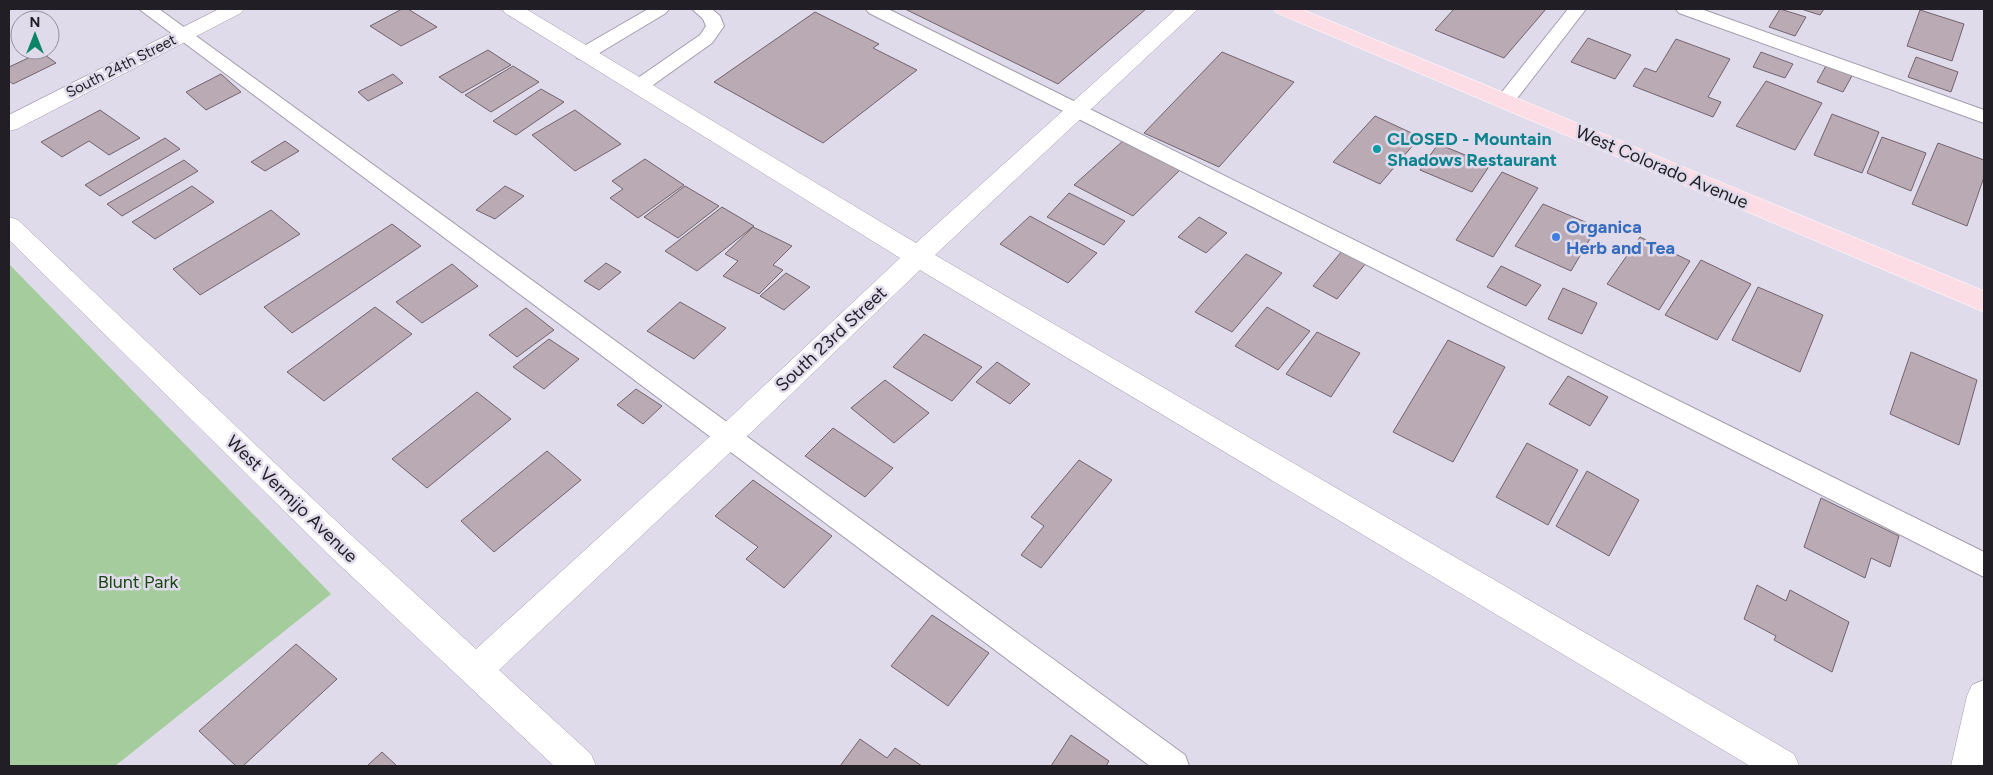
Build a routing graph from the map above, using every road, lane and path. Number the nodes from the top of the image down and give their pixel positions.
1 (148, 9) edge
2 (234, 9) edge
3 (512, 9) edge
4 (660, 9) edge
5 (702, 9) edge
6 (875, 9) edge
7 (1188, 9) edge
8 (1284, 9) edge
9 (1577, 9) edge
10 (1685, 9) edge
11 (183, 35) junction
12 (584, 54) junction
13 (639, 86) junction
14 (1505, 101) junction
15 (1078, 110) junction
16 (1984, 117) edge
17 (9, 124) edge
18 (9, 226) edge
19 (918, 256) junction
20 (1984, 302) edge
21 (728, 436) junction
22 (1984, 565) edge
23 (476, 670) junction
24 (1984, 696) edge
25 (579, 766) edge
26 (1174, 766) edge
27 (1782, 766) edge
28 (1968, 766) edge

1 - 11 lane
2 - 11 street, South 24th Street
3 - 12 street
4 - 12 lane
5 - 13 lane
6 - 15 lane
7 - 15 street, South 23rd Street
8 - 14 main road, West Colorado Avenue
9 - 14 lane
10 - 16 lane
11 - 17 street, South 24th Street
11 - 21 lane
12 - 13 street
13 - 19 street
14 - 20 main road, West Colorado Avenue
15 - 19 street, South 23rd Street
15 - 22 lane
18 - 23 street, West Vermijo Avenue
19 - 21 street, South 23rd Street
19 - 27 street
21 - 23 street, South 23rd Street
21 - 26 lane
23 - 25 street, West Vermijo Avenue
24 - 28 street

